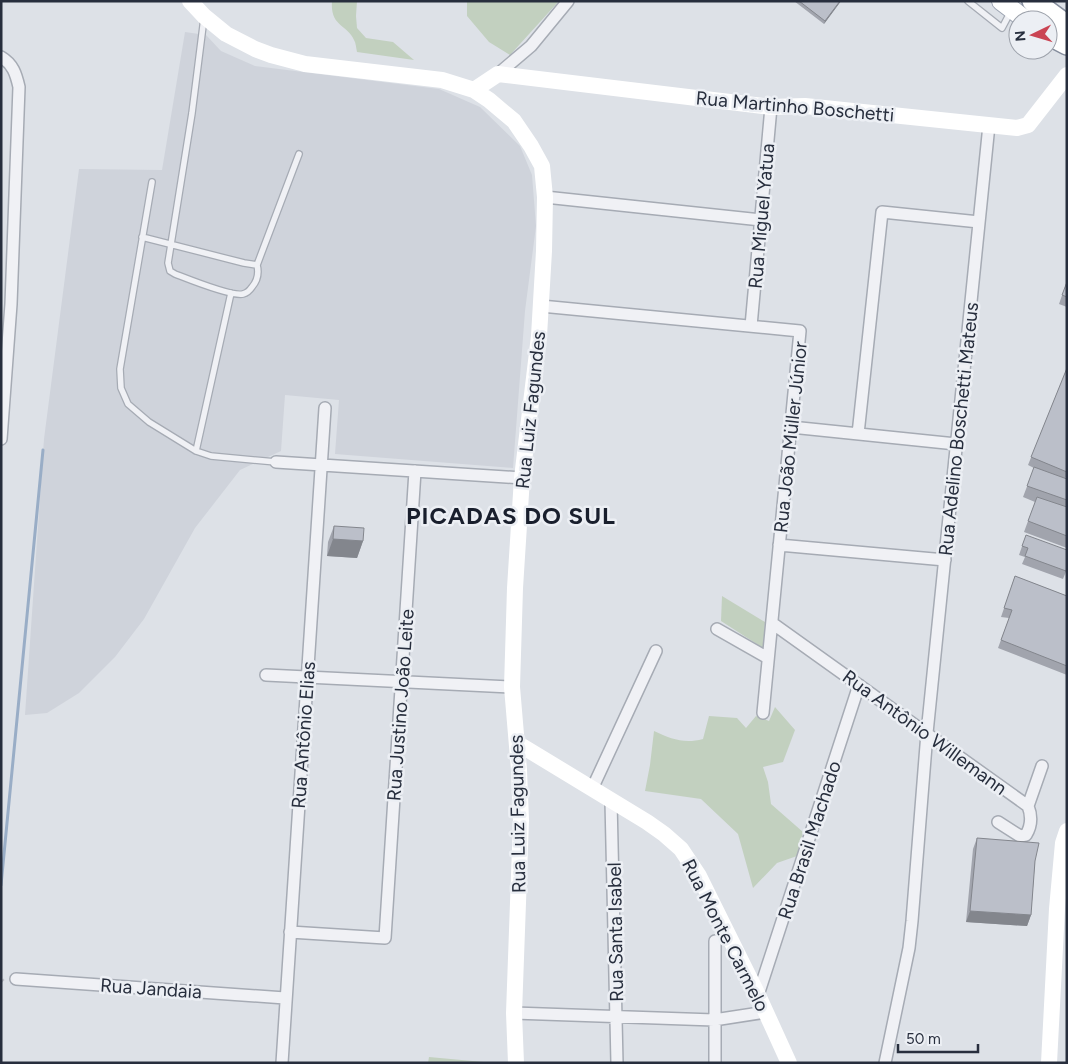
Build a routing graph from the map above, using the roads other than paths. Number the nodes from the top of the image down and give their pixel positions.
1 (190, 1) edge
2 (568, 1) edge
3 (968, 1) edge
4 (1034, 1) edge
5 (1006, 5) edge
6 (204, 16) junction
7 (1067, 26) edge
8 (1, 57) edge
9 (498, 74) junction
10 (1067, 75) edge
11 (474, 90) junction
12 (771, 107) junction
13 (989, 126) junction
14 (299, 154) dead end
15 (152, 182) dead end
16 (545, 197) junction
17 (761, 220) junction
18 (979, 222) junction
19 (142, 237) junction
20 (171, 245) junction
21 (256, 265) junction
22 (231, 293) junction
23 (541, 306) junction
24 (751, 326) junction
25 (325, 408) dead end
26 (791, 427) junction
27 (858, 434) junction
28 (1, 438) edge
29 (956, 444) junction
30 (196, 451) junction
31 (276, 462) joint
32 (321, 465) junction
33 (416, 471) junction
34 (522, 478) junction
35 (780, 545) junction
36 (945, 560) junction
37 (772, 623) junction
38 (717, 629) dead end
39 (656, 651) dead end
40 (768, 658) junction
41 (266, 675) dead end
42 (307, 677) junction
43 (402, 683) junction
44 (859, 685) junction
45 (512, 687) junction
46 (763, 713) dead end
47 (927, 733) junction
48 (517, 744) junction
49 (1042, 766) dead end
50 (592, 789) junction
51 (611, 801) junction
52 (1028, 806) junction
53 (998, 822) dead end
54 (1067, 831) edge
55 (290, 932) junction
56 (715, 941) dead end
57 (16, 979) dead end
58 (758, 994) junction
59 (285, 998) junction
60 (766, 1012) junction
61 (514, 1013) junction
62 (617, 1016) junction
63 (714, 1020) junction
64 (282, 1063) edge
65 (516, 1063) edge
66 (617, 1063) edge
67 (715, 1063) edge
68 (789, 1063) edge
69 (885, 1063) edge
70 (1049, 1063) edge

1 - 6 main road, Rua Luiz Fagundes
2 - 9 street
3 - 5 lane
4 - 7 highway
6 - 11 main road, Rua Luiz Fagundes
6 - 20 lane
8 - 28 street
9 - 11 main road
9 - 12 main road, Rua Martinho Boschetti
10 - 13 main road, Rua Martinho Boschetti
11 - 16 main road, Rua Luiz Fagundes
12 - 13 main road, Rua Martinho Boschetti
12 - 17 street, Rua Miguel Yatua
13 - 18 street, Rua Adelino Boschetti Mateus
14 - 21 lane
15 - 19 lane
16 - 17 street
16 - 23 main road, Rua Luiz Fagundes
17 - 24 street, Rua Miguel Yatua
18 - 27 street
18 - 29 street, Rua Adelino Boschetti Mateus
19 - 20 lane
19 - 30 lane
20 - 21 lane
20 - 22 lane
21 - 22 lane
22 - 30 lane
23 - 24 street, Rua João Müller Júnior
23 - 34 main road, Rua Luiz Fagundes
24 - 26 street, Rua João Müller Júnior
25 - 32 street, Rua Antônio Elias
26 - 27 street
26 - 35 street, Rua João Müller Júnior
27 - 29 street
29 - 36 street, Rua Adelino Boschetti Mateus
30 - 31 lane
31 - 32 street
32 - 33 street
32 - 42 street, Rua Antônio Elias
33 - 34 street
33 - 43 street, Rua Justino João Leite
34 - 45 main road, Rua Luiz Fagundes
35 - 36 street
35 - 37 street, Rua João Müller Júnior
36 - 47 street, Rua Adelino Boschetti Mateus
37 - 40 street, Rua João Müller Júnior
37 - 44 street, Rua Antônio Willemann
38 - 40 street
39 - 50 street
40 - 46 street, Rua João Müller Júnior
41 - 42 street
42 - 43 street
42 - 55 street, Rua Antônio Elias
43 - 45 street
43 - 55 street, Rua Justino João Leite
44 - 47 street, Rua Antônio Willemann
44 - 58 street, Rua Brasil Machado
45 - 48 main road, Rua Luiz Fagundes
47 - 52 street, Rua Antônio Willemann
47 - 69 street, Rua Adelino Boschetti Mateus
48 - 50 main road, Rua Monte Carmelo
48 - 61 main road, Rua Luiz Fagundes
49 - 52 street
50 - 51 main road, Rua Monte Carmelo
51 - 58 main road, Rua Monte Carmelo
51 - 62 street, Rua Santa Isabel
52 - 53 street, Rua Antônio Willemann
54 - 70 main road
55 - 59 street, Rua Antônio Elias
56 - 63 street
57 - 59 street, Rua Jandaia
58 - 60 main road, Rua Monte Carmelo
59 - 64 street, Rua Antônio Elias
60 - 63 street
60 - 68 main road, Rua Monte Carmelo
61 - 62 street
61 - 65 main road, Rua Luiz Fagundes
62 - 63 street
62 - 66 street, Rua Santa Isabel
63 - 67 street

